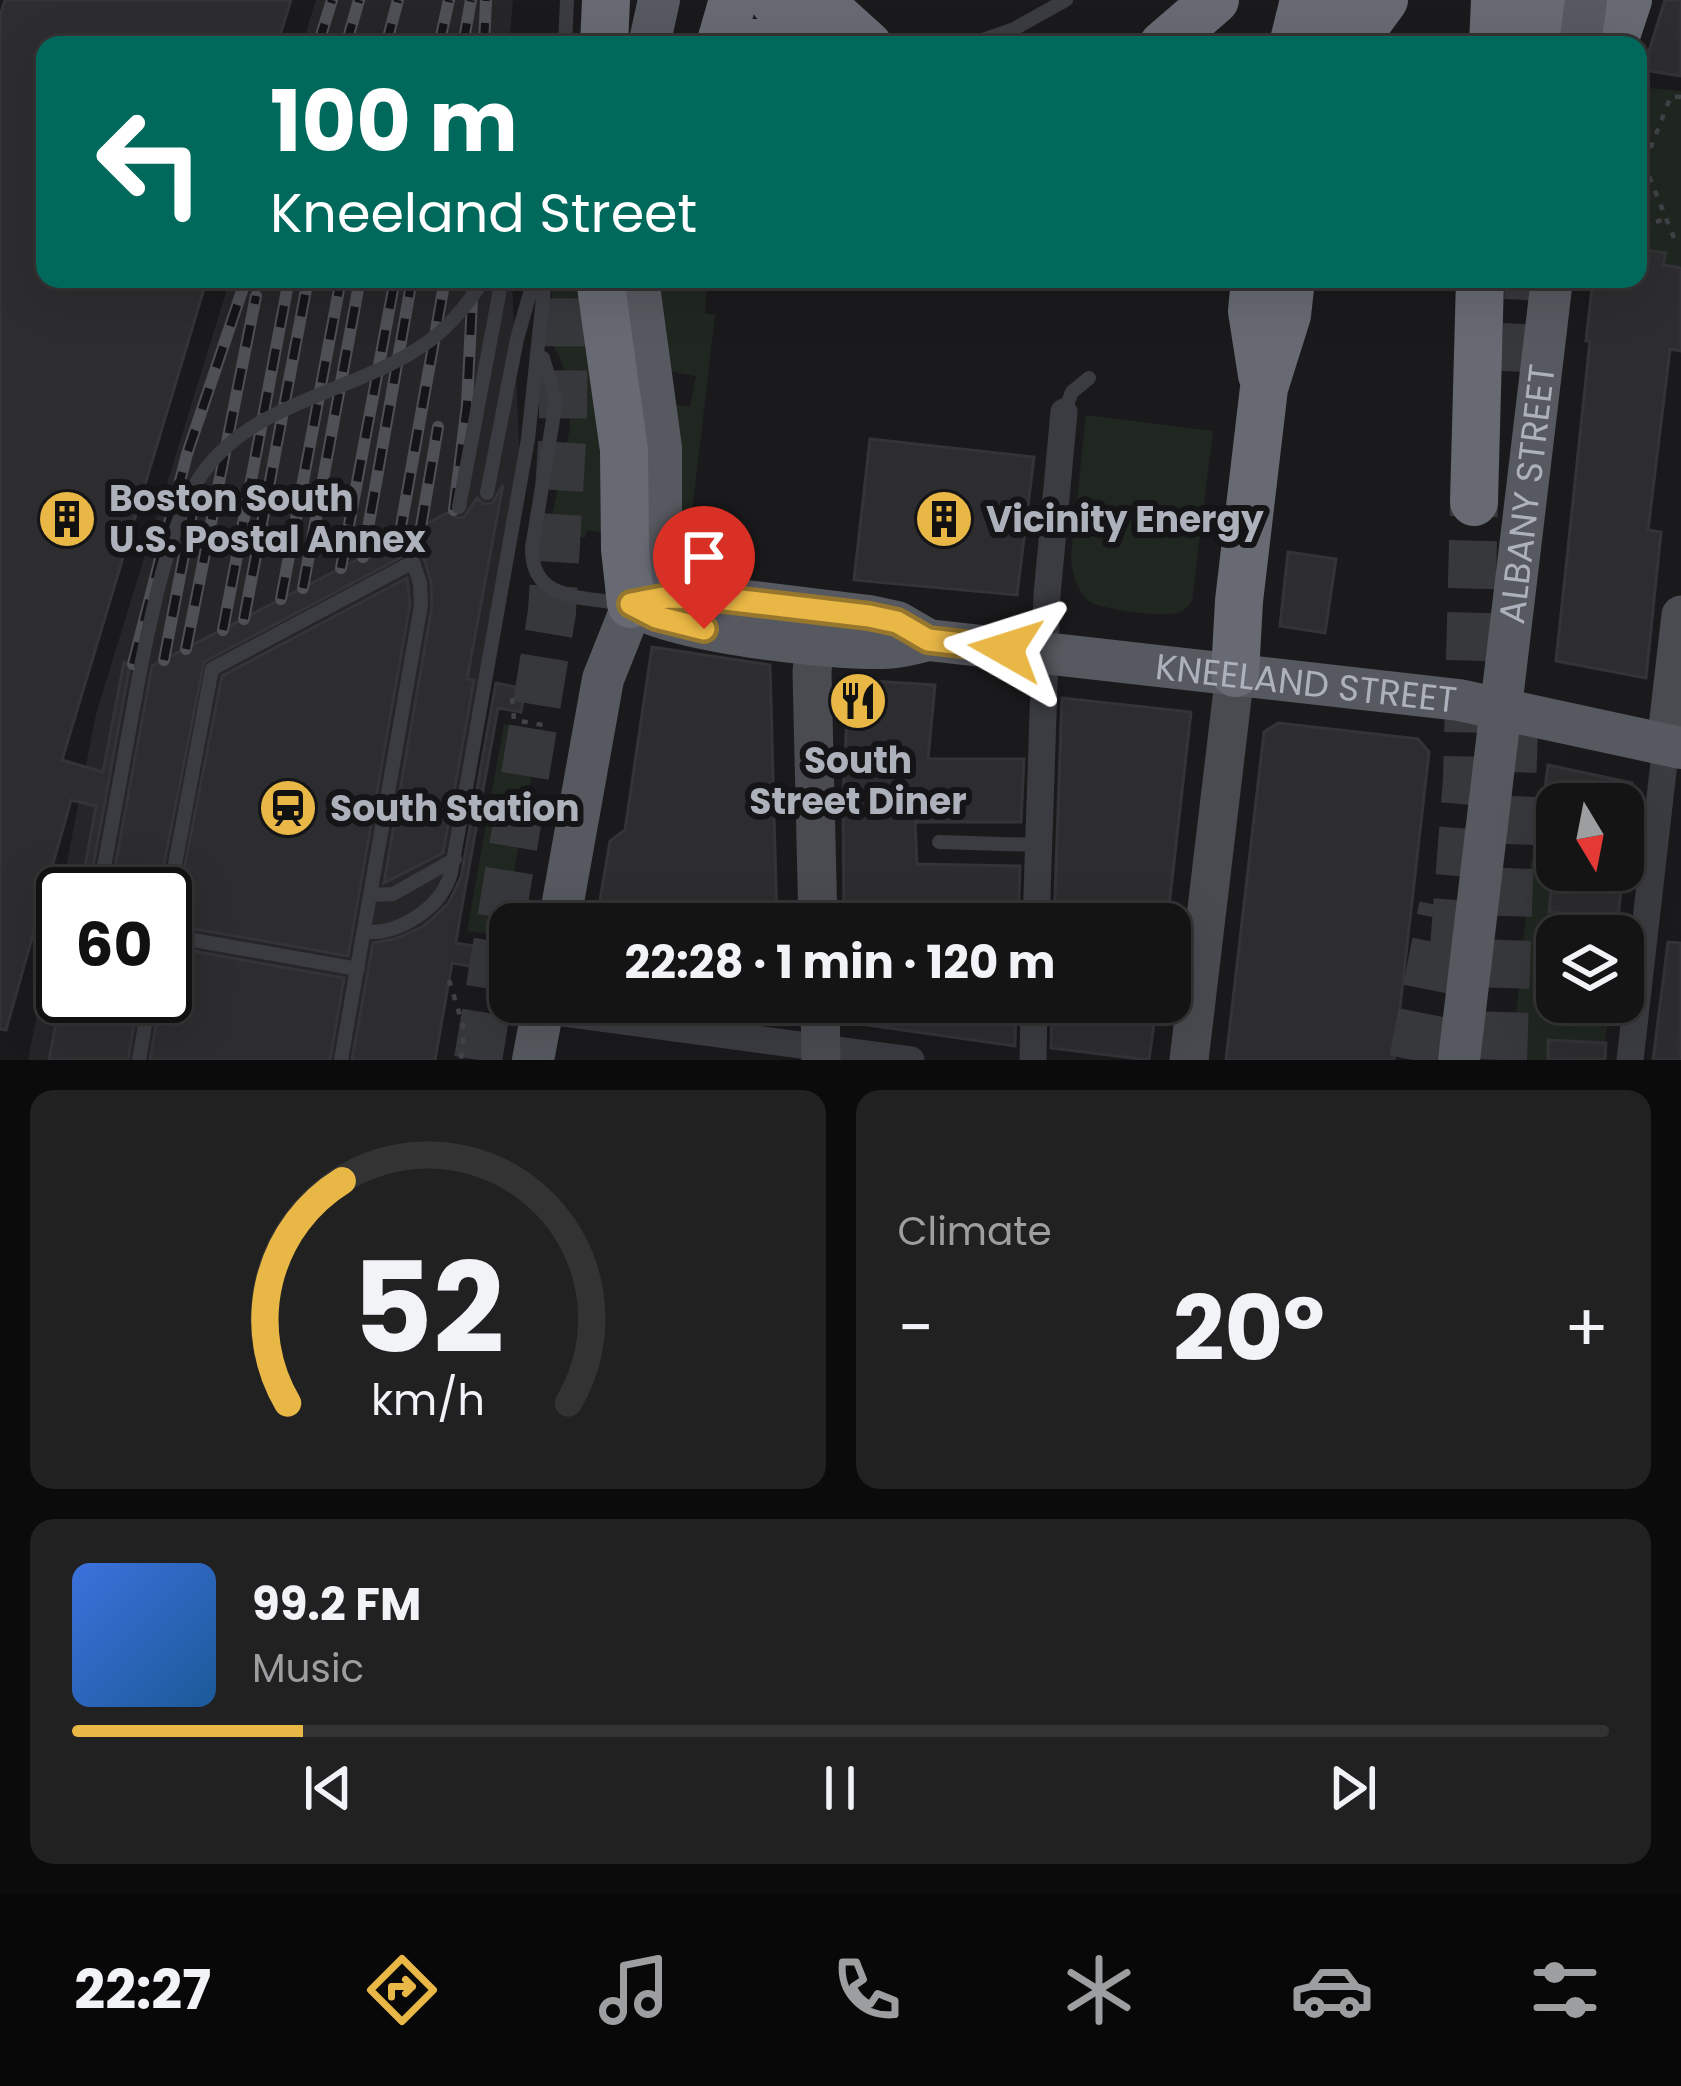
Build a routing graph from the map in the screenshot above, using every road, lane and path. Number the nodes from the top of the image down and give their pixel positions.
1 (571, 0) edge
2 (606, 0) edge
3 (658, 0) edge
4 (733, 0) edge
5 (818, 0) edge
6 (1066, 0) edge
7 (1215, 0) edge
8 (1304, 0) edge
9 (1342, 0) edge
10 (1364, 0) edge
11 (1384, 0) edge
12 (1496, 0) edge
13 (1543, 0) edge
14 (1589, 0) edge
15 (1628, 0) edge
16 (751, 33) edge
17 (569, 36) edge
18 (604, 36) edge
19 (651, 36) edge
20 (858, 36) edge
21 (989, 36) edge
22 (1173, 36) edge
23 (1295, 36) edge
24 (1332, 36) edge
25 (1336, 36) edge
26 (1358, 36) edge
27 (1494, 36) edge
28 (1541, 36) edge
29 (1582, 36) edge
30 (1615, 36) edge
31 (1681, 97) edge
32 (1647, 157) edge
33 (1647, 167) edge
34 (1666, 218) junction
35 (1647, 231) edge
36 (1674, 238) dead end
37 (477, 288) edge
38 (500, 288) edge
39 (531, 288) edge
40 (544, 288) edge
41 (601, 288) edge
42 (639, 288) edge
43 (1254, 288) edge
44 (1290, 288) edge
45 (1480, 288) edge
46 (1551, 288) edge
47 (543, 358) dead end
48 (1089, 378) dead end
49 (1264, 388) junction
50 (1064, 412) joint
51 (487, 493) dead end
52 (1474, 502) tunnel mouth
53 (459, 507) dead end
54 (631, 604) junction
55 (1681, 615) edge
56 (928, 640) junction
57 (815, 642) junction
58 (1046, 653) junction
59 (1235, 673) junction
60 (512, 698) dead end
61 (1501, 708) junction
62 (549, 726) dead end
63 (1674, 746) edge
64 (940, 842) dead end
65 (1038, 845) junction
66 (454, 859) junction
67 (104, 867) edge
68 (174, 867) edge
69 (370, 895) junction
70 (563, 903) edge
71 (818, 903) edge
72 (1037, 903) edge
73 (364, 932) junction
74 (192, 939) edge
75 (358, 969) junction
76 (449, 980) dead end
77 (146, 1023) edge
78 (540, 1023) edge
79 (641, 1023) edge
80 (820, 1023) edge
81 (1034, 1023) edge
82 (821, 1054) edge
83 (139, 1060) edge
84 (341, 1060) edge
85 (461, 1060) edge
86 (533, 1060) edge
87 (911, 1060) edge
88 (1033, 1060) edge
89 (1189, 1060) edge
90 (1460, 1060) edge
91 (1630, 1060) edge

1 - 17 highway
2 - 18 highway
3 - 19 main road
4 - 16 highway, bridge
5 - 20 highway
6 - 21 lane
7 - 22 highway
8 - 23 highway
9 - 24 highway, bridge
10 - 25 highway
11 - 26 highway
12 - 27 highway
13 - 28 highway
14 - 29 highway
15 - 30 highway
31 - 32 path
33 - 34 path
34 - 35 path
34 - 36 path
37 - 67 lane, bridge
38 - 53 lane, bridge
39 - 51 lane
40 - 66 lane
41 - 54 highway
42 - 54 main road
43 - 49 highway
44 - 49 highway
45 - 52 highway
46 - 61 main road, ALBANY STREET
47 - 54 lane
48 - 50 lane
49 - 59 highway
50 - 58 street
54 - 56 main road, KNEELAND STREET
54 - 57 main road, KNEELAND STREET
54 - 70 main road
55 - 63 main road
56 - 57 main road, KNEELAND STREET
56 - 58 main road, KNEELAND STREET
57 - 71 main road
58 - 59 main road, KNEELAND STREET
58 - 65 street
59 - 61 main road, KNEELAND STREET
59 - 89 main road
60 - 62 path
61 - 63 main road, KNEELAND STREET
61 - 90 main road, ALBANY STREET
63 - 91 street
64 - 65 lane
65 - 72 street
66 - 69 lane
66 - 73 lane
68 - 69 lane
69 - 73 lane
73 - 75 lane
74 - 75 lane
75 - 84 lane
76 - 85 path
77 - 83 lane
78 - 86 main road
79 - 82 street
80 - 82 main road
81 - 88 street
82 - 87 street

